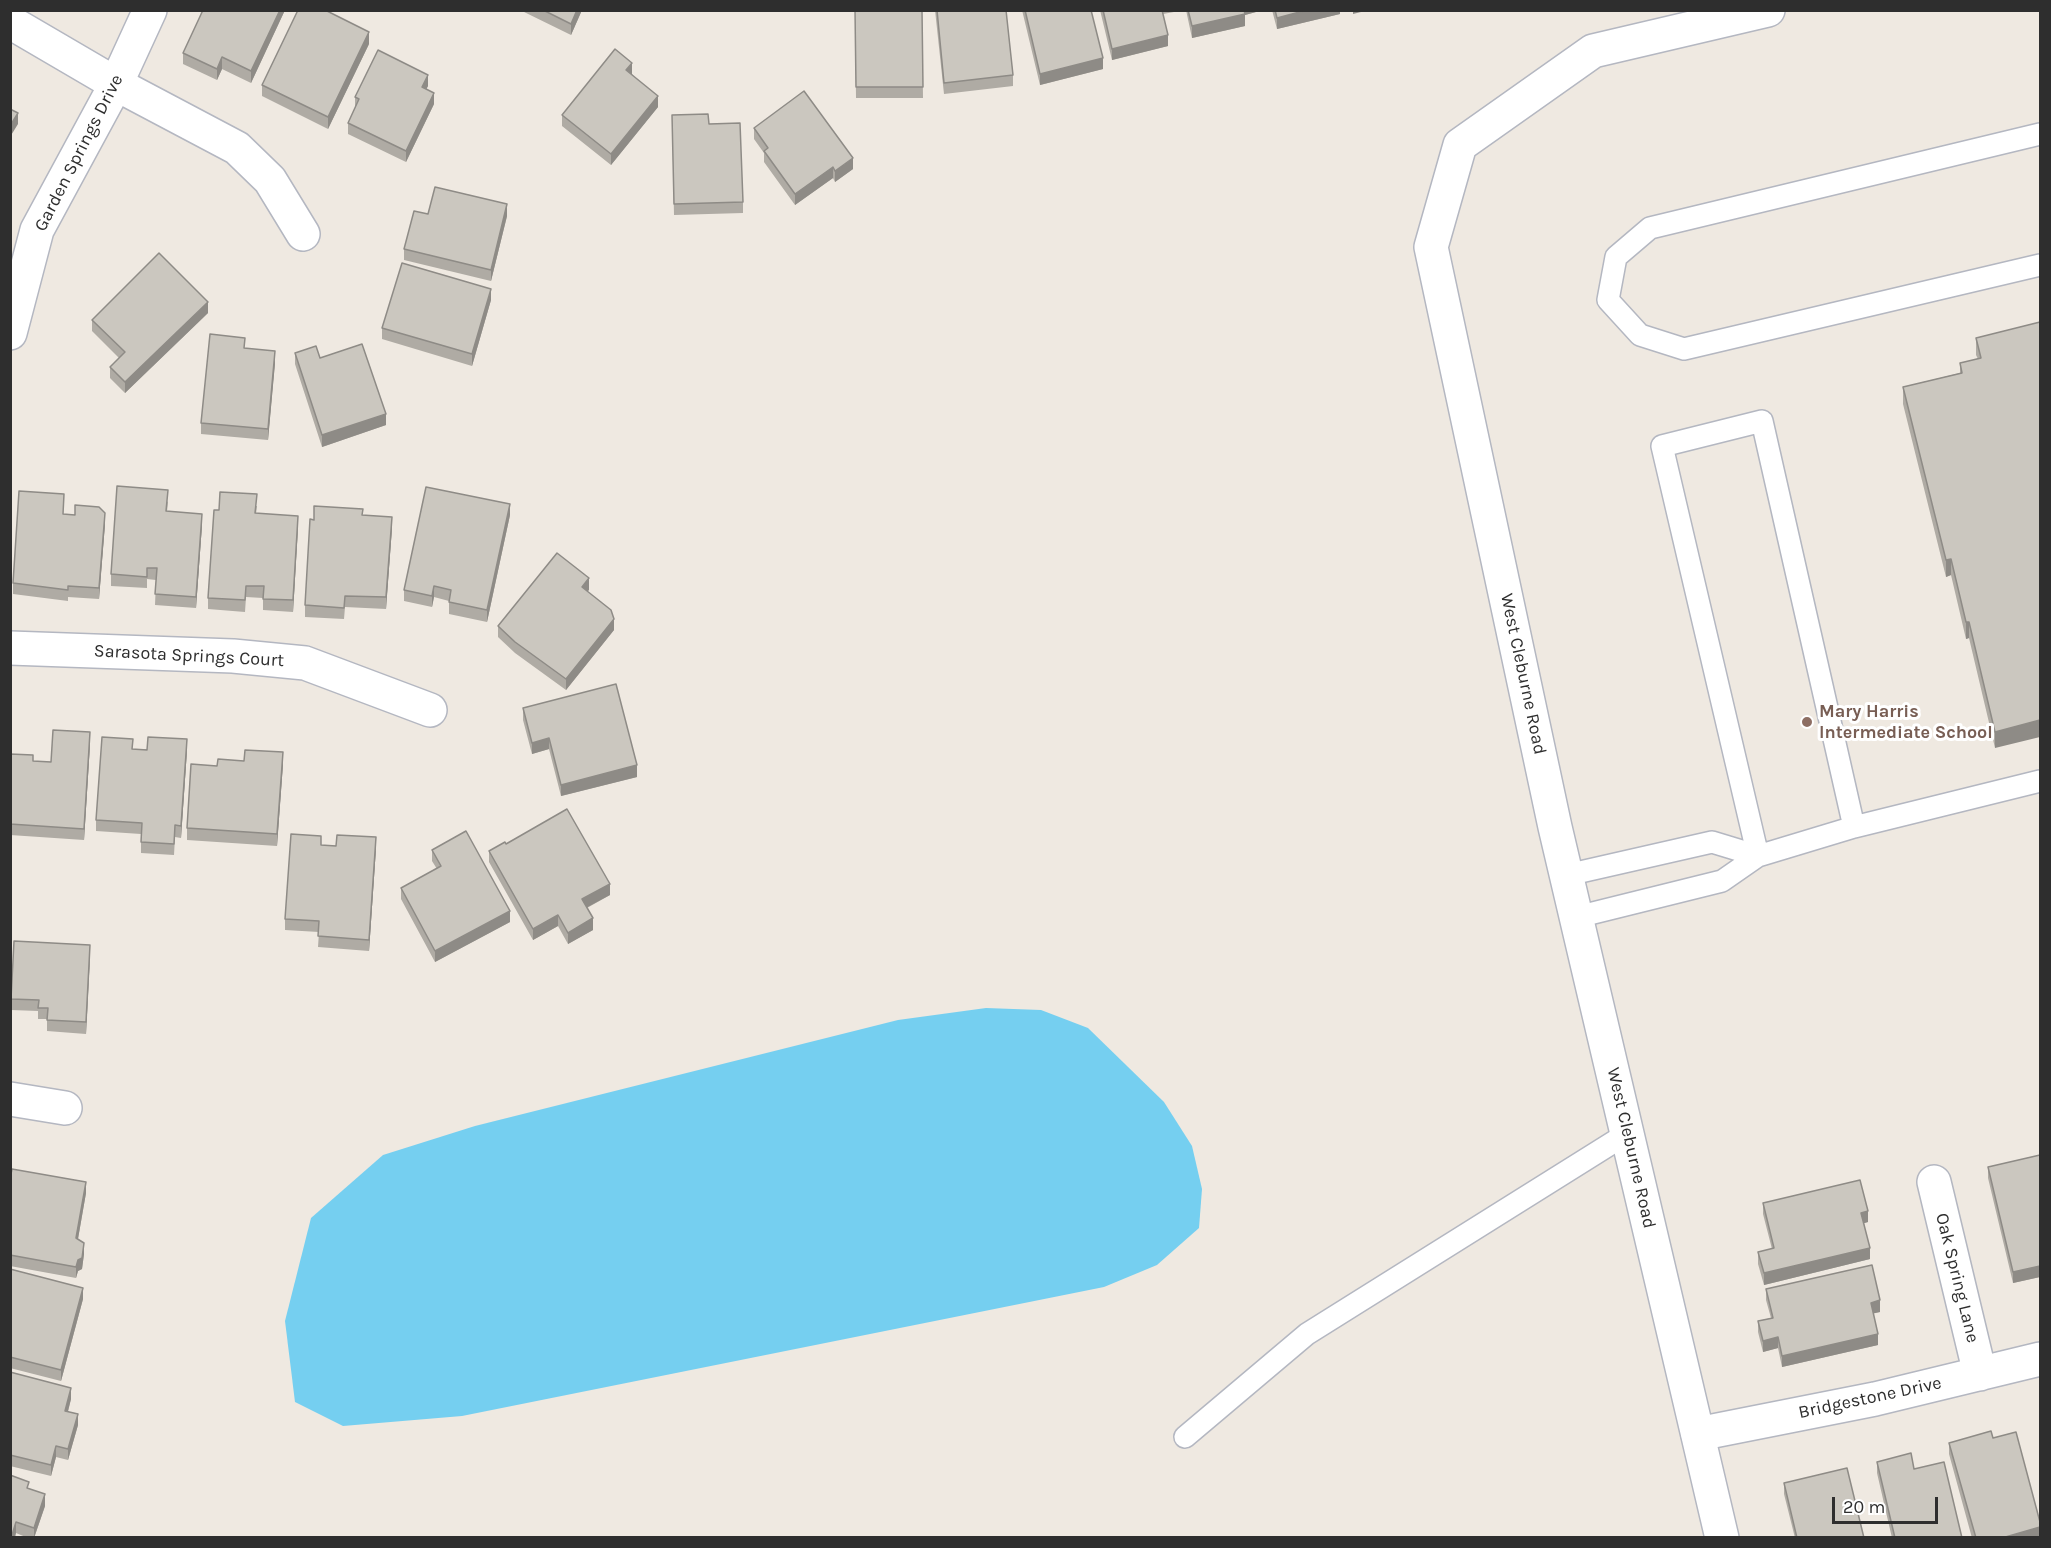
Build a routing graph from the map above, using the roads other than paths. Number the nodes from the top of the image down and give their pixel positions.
1 (150, 10) edge
2 (1768, 10) edge
3 (10, 22) edge
4 (116, 84) junction
5 (2040, 134) edge
6 (303, 234) dead end
7 (2040, 265) edge
8 (10, 333) edge
9 (10, 648) edge
10 (430, 710) dead end
11 (2040, 781) edge
12 (1854, 827) junction
13 (1758, 856) junction
14 (1567, 875) junction
15 (1577, 917) junction
16 (10, 1099) edge
17 (65, 1107) dead end
18 (1628, 1133) junction
19 (1934, 1182) dead end
20 (2040, 1359) edge
21 (1980, 1374) junction
22 (1698, 1434) junction
23 (1185, 1437) dead end
24 (1722, 1538) edge

1 - 4 street, Garden Springs Drive
2 - 14 street, West Cleburne Road
3 - 4 street
4 - 6 street
4 - 8 street, Garden Springs Drive
5 - 7 lane
9 - 10 street, Sarasota Springs Court
11 - 12 lane
12 - 13 lane
12 - 13 lane
13 - 14 lane
13 - 15 lane
14 - 15 street, West Cleburne Road
15 - 18 street, West Cleburne Road
16 - 17 street
18 - 22 street, West Cleburne Road
18 - 23 lane
19 - 21 street, Oak Spring Lane
20 - 21 street, Bridgestone Drive
21 - 22 street, Bridgestone Drive
22 - 24 street, West Cleburne Road

